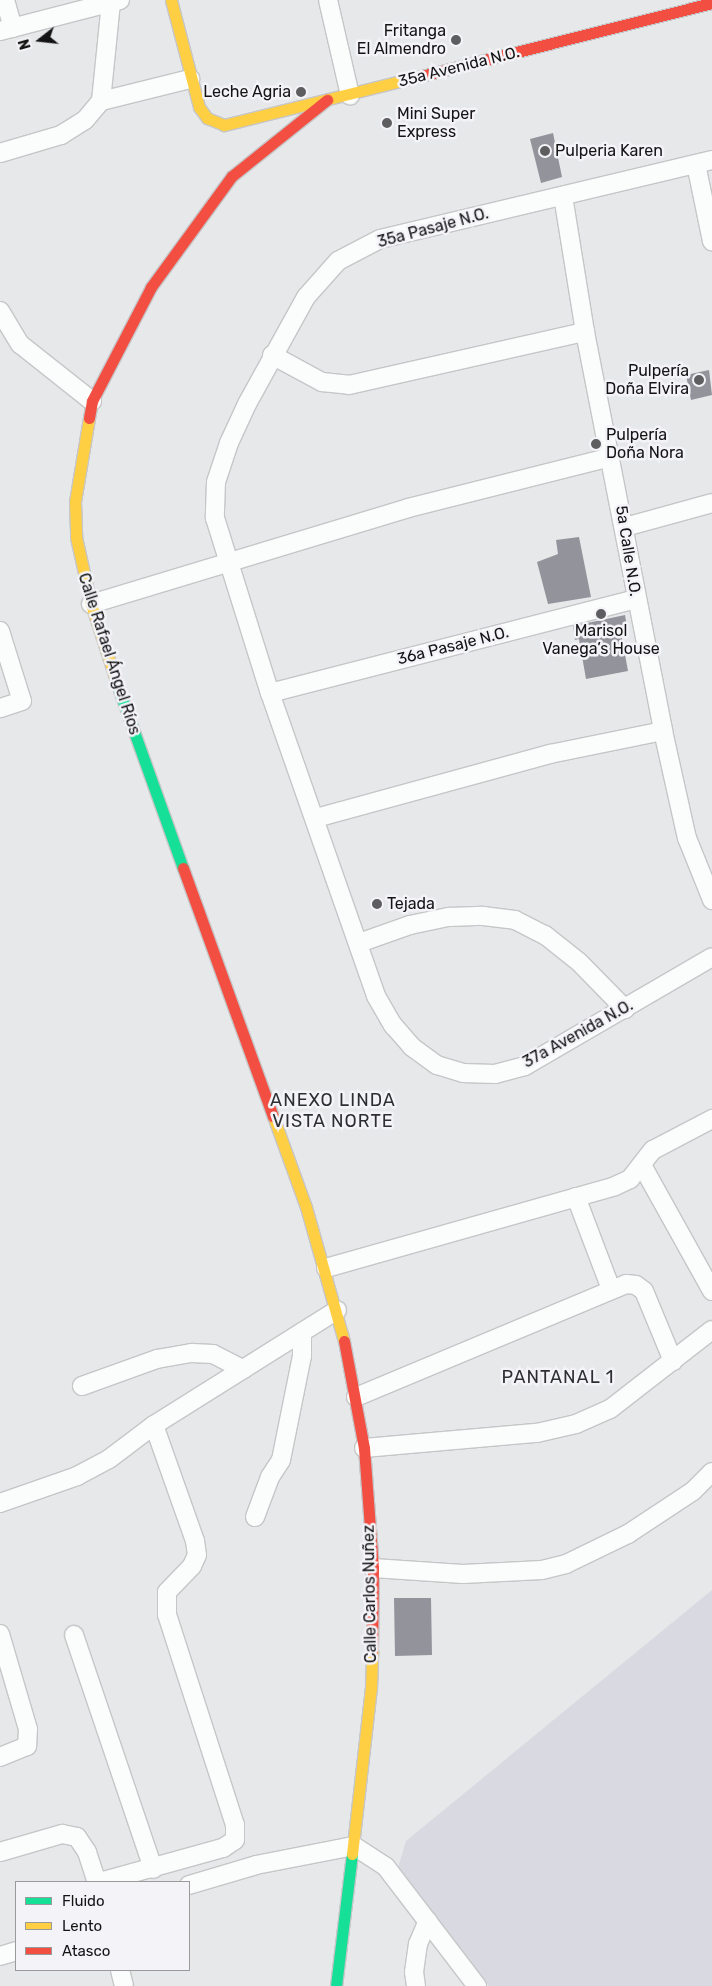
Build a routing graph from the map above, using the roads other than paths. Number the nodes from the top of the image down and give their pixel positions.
1 (5, 0) edge
2 (171, 0) edge
3 (328, 0) edge
4 (116, 1) edge
5 (712, 3) edge
6 (7, 30) edge
7 (190, 79) junction
8 (350, 95) junction
9 (327, 100) junction
10 (101, 101) junction
11 (224, 125) junction
12 (239, 132) dead end
13 (246, 146) dead end
14 (0, 154) edge
15 (704, 162) edge
16 (244, 167) junction
17 (563, 196) junction
18 (712, 241) edge
19 (0, 311) edge
20 (585, 332) junction
21 (272, 355) junction
22 (92, 401) junction
23 (611, 457) junction
24 (712, 503) edge
25 (625, 527) junction
26 (226, 561) junction
27 (636, 599) junction
28 (91, 604) junction
29 (0, 631) edge
30 (270, 693) junction
31 (0, 708) edge
32 (663, 731) junction
33 (316, 818) junction
34 (712, 900) edge
35 (358, 943) junction
36 (712, 957) edge
37 (625, 1009) junction
38 (712, 1119) edge
39 (643, 1167) junction
40 (576, 1197) junction
41 (306, 1207) joint
42 (326, 1268) junction
43 (611, 1289) junction
44 (712, 1291) edge
45 (337, 1310) junction
46 (712, 1330) edge
47 (302, 1332) junction
48 (673, 1361) junction
49 (244, 1369) junction
50 (82, 1386) dead end
51 (356, 1397) junction
52 (154, 1425) junction
53 (364, 1448) junction
54 (712, 1472) edge
55 (0, 1502) edge
56 (255, 1517) dead end
57 (373, 1568) junction
58 (0, 1634) edge
59 (74, 1635) dead end
60 (0, 1757) edge
61 (354, 1846) junction
62 (0, 1852) edge
63 (153, 1869) junction
64 (98, 1881) edge
65 (102, 1881) edge
66 (190, 1885) edge
67 (428, 1921) junction
68 (15, 1951) edge
69 (0, 1956) edge
70 (120, 1971) edge
71 (124, 1986) edge
72 (336, 1986) edge
73 (416, 1986) edge
74 (477, 1986) edge

1 - 6 street
2 - 7 street
3 - 8 street
4 - 6 street
4 - 10 street
5 - 8 street, 35a Avenida N.O.
7 - 10 street
7 - 11 street
8 - 9 street, 35a Avenida N.O.
9 - 11 street, 35a Avenida N.O.
9 - 16 street, Calle Rafael Ángel Ríos
10 - 14 street
11 - 12 street
13 - 16 street
15 - 17 street, 35a Pasaje N.O.
15 - 18 street
16 - 22 street, Calle Rafael Ángel Ríos
17 - 20 street, 5a Calle N.O.
17 - 21 street, 35a Pasaje N.O.
19 - 22 street
20 - 21 street
20 - 23 street, 5a Calle N.O.
21 - 26 street, 35a Pasaje N.O.
22 - 28 street, Calle Rafael Ángel Ríos
23 - 25 street, 5a Calle N.O.
23 - 26 street
24 - 25 street
25 - 27 street, 5a Calle N.O.
26 - 28 street
26 - 30 street, 35a Pasaje N.O.
27 - 30 street, 36a Pasaje N.O.
27 - 32 street, 5a Calle N.O.
28 - 41 street, Calle Rafael Ángel Ríos
29 - 31 street
30 - 33 street, 35a Pasaje N.O.
32 - 33 street
32 - 34 street, 5a Calle N.O.
33 - 35 street, 37a Avenida N.O.
35 - 37 street
35 - 37 street, 37a Avenida N.O.
36 - 37 street, 37a Avenida N.O.
38 - 39 street
39 - 40 street
39 - 44 street
40 - 42 street
40 - 43 street
41 - 42 street, Calle Carlos Nuñez
42 - 45 street, Calle Carlos Nuñez
43 - 48 street
43 - 51 street
45 - 47 street
45 - 51 street, Calle Carlos Nuñez
46 - 48 street
47 - 49 street
47 - 56 street
48 - 53 street
49 - 50 street
49 - 52 street
51 - 53 street, Calle Carlos Nuñez
52 - 55 street
52 - 63 street
53 - 57 street, Calle Carlos Nuñez
54 - 57 street
57 - 61 street, Calle Carlos Nuñez
58 - 60 street
59 - 63 street
61 - 66 street
61 - 67 street
61 - 72 street, Calle Carlos Nuñez
62 - 64 street
63 - 65 street
67 - 73 street
67 - 74 street
68 - 69 street
70 - 71 street

